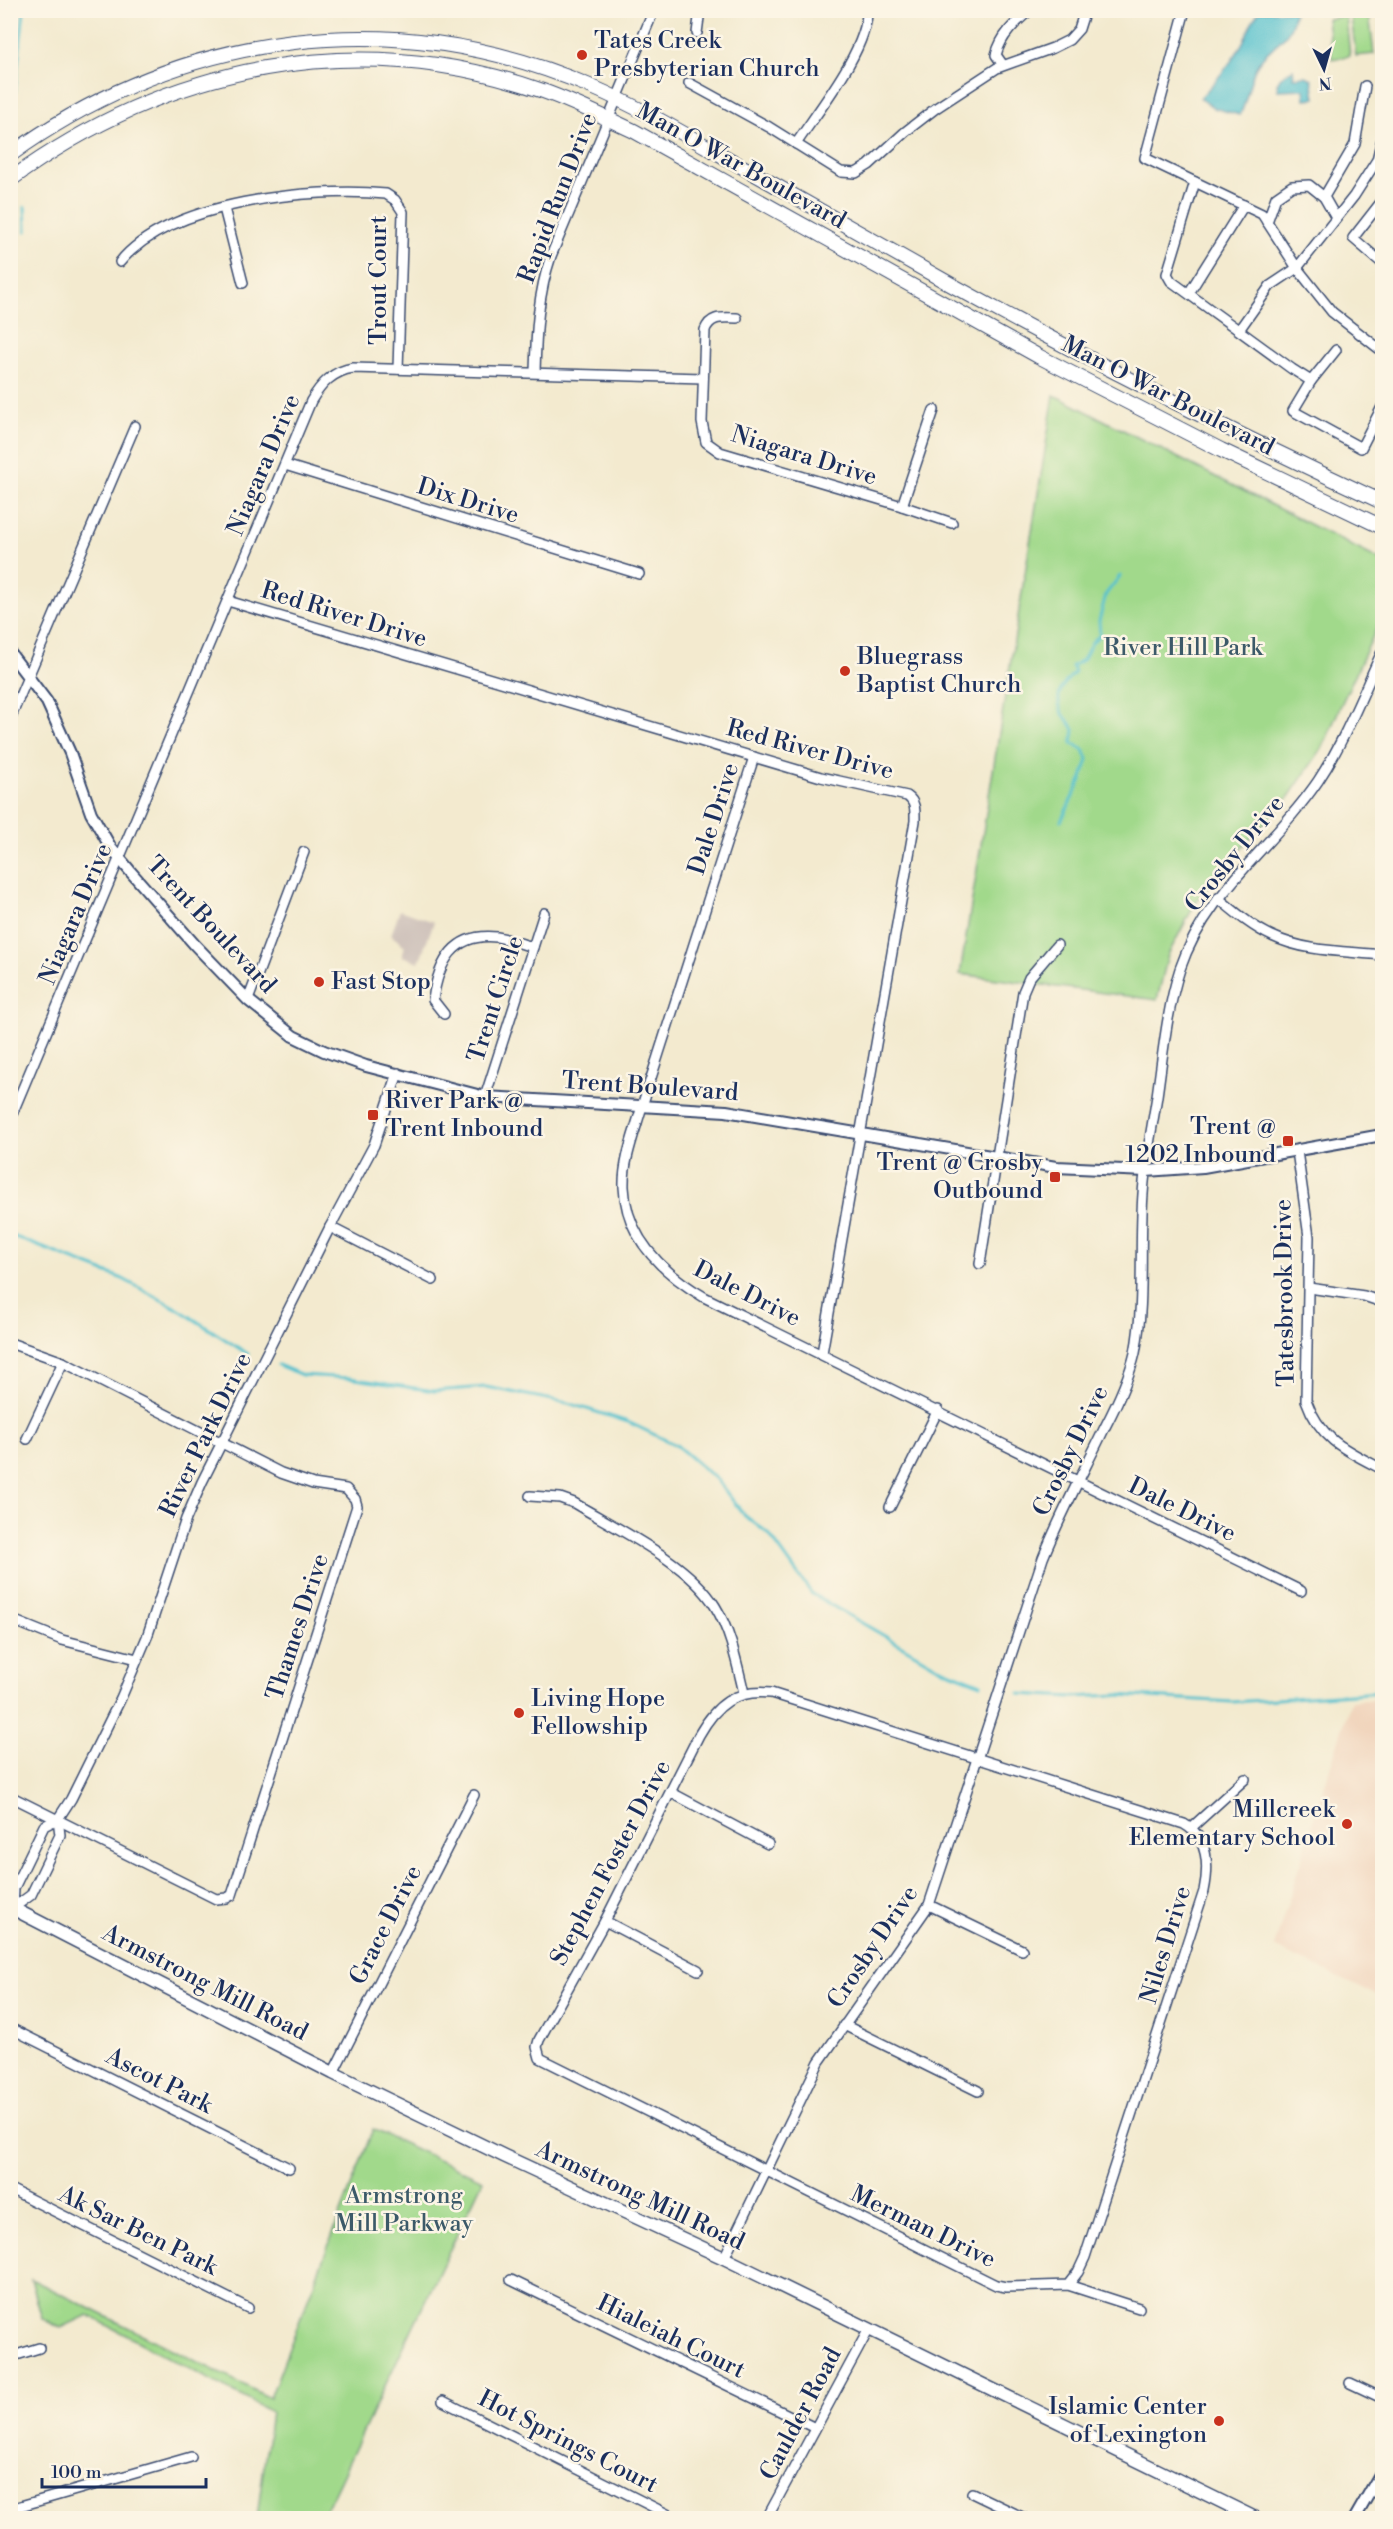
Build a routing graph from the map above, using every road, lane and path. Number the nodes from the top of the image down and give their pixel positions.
1 (654, 10) edge
2 (700, 10) edge
3 (867, 10) edge
4 (1030, 10) edge
5 (1085, 10) edge
6 (1185, 10) edge
7 (697, 33) dead end
8 (1003, 65) junction
9 (689, 83) dead end
10 (1365, 86) dead end
11 (618, 98) junction
12 (608, 119) junction
13 (1382, 143) edge
14 (796, 144) junction
15 (10, 155) edge
16 (10, 180) edge
17 (1195, 182) junction
18 (1324, 196) junction
19 (1383, 201) edge
20 (1244, 205) junction
21 (224, 208) junction
22 (1336, 218) junction
23 (1267, 222) junction
24 (120, 262) dead end
25 (1383, 263) edge
26 (1297, 268) junction
27 (243, 283) dead end
28 (1188, 293) junction
29 (736, 318) dead end
30 (1239, 330) junction
31 (1336, 350) dead end
32 (1383, 351) edge
33 (398, 369) junction
34 (535, 372) junction
35 (704, 378) junction
36 (1311, 381) junction
37 (1383, 407) edge
38 (934, 410) dead end
39 (135, 426) dead end
40 (285, 465) junction
41 (1383, 502) edge
42 (902, 506) junction
43 (952, 523) dead end
44 (1383, 527) edge
45 (639, 574) dead end
46 (228, 601) junction
47 (1383, 652) edge
48 (10, 653) edge
49 (29, 675) junction
50 (10, 719) edge
51 (754, 757) junction
52 (304, 852) dead end
53 (121, 859) junction
54 (1218, 898) junction
55 (544, 913) dead end
56 (1057, 945) dead end
57 (533, 947) junction
58 (1383, 955) edge
59 (248, 1000) junction
60 (444, 1014) dead end
61 (398, 1073) junction
62 (485, 1097) junction
63 (642, 1106) junction
64 (10, 1119) edge
65 (860, 1132) junction
66 (1383, 1135) edge
67 (1297, 1151) junction
68 (997, 1155) junction
69 (1146, 1172) junction
70 (330, 1227) junction
71 (980, 1264) dead end
72 (433, 1280) dead end
73 (1309, 1288) junction
74 (1383, 1302) edge
75 (10, 1343) edge
76 (822, 1353) junction
77 (63, 1362) junction
78 (938, 1410) junction
79 (27, 1439) dead end
80 (221, 1443) junction
81 (1383, 1469) edge
82 (1080, 1481) junction
83 (530, 1496) dead end
84 (890, 1507) dead end
85 (1301, 1591) dead end
86 (10, 1619) edge
87 (137, 1659) junction
88 (744, 1693) junction
89 (978, 1758) junction
90 (1245, 1779) dead end
91 (672, 1793) junction
92 (474, 1795) dead end
93 (10, 1796) edge
94 (58, 1819) junction
95 (1191, 1828) junction
96 (768, 1844) dead end
97 (929, 1905) junction
98 (11, 1910) edge
99 (605, 1921) junction
100 (1022, 1950) dead end
101 (698, 1970) dead end
102 (844, 2025) junction
103 (10, 2028) edge
104 (333, 2073) junction
105 (978, 2091) dead end
106 (289, 2168) dead end
107 (765, 2171) junction
108 (10, 2189) edge
109 (724, 2258) junction
110 (511, 2280) dead end
111 (1068, 2285) junction
112 (248, 2308) dead end
113 (1139, 2308) dead end
114 (869, 2329) junction
115 (39, 2348) dead end
116 (10, 2357) edge
117 (1350, 2383) dead end
118 (1383, 2398) edge
119 (443, 2401) dead end
120 (815, 2428) junction
121 (191, 2457) dead end
122 (1383, 2471) edge
123 (972, 2493) dead end
124 (10, 2510) edge
125 (675, 2518) edge
126 (767, 2518) edge
127 (1024, 2518) edge
128 (1255, 2518) edge
129 (1355, 2518) edge

1 - 11 street, Rapid Run Drive
2 - 7 street
3 - 14 street
4 - 8 street
5 - 8 street
6 - 17 street
8 - 14 street
9 - 14 street
10 - 18 street
11 - 12 street, Rapid Run Drive
11 - 15 main road, Man O War Boulevard
11 - 41 main road, Man O War Boulevard
12 - 16 main road, Man O War Boulevard
12 - 34 street, Rapid Run Drive
12 - 44 main road, Man O War Boulevard
13 - 22 street
17 - 20 street
17 - 28 street
18 - 22 street
18 - 23 street
19 - 25 street
20 - 23 street
20 - 28 street
21 - 24 street, Trout Court
21 - 27 street
21 - 33 street, Trout Court
22 - 26 street
23 - 26 street
26 - 30 street
26 - 32 street
28 - 30 street
29 - 35 street
30 - 36 street
31 - 36 street
33 - 34 street, Niagara Drive
33 - 40 street, Niagara Drive
34 - 35 street, Niagara Drive
35 - 42 street, Niagara Drive
36 - 37 street
38 - 42 street
39 - 49 street
40 - 45 street, Dix Drive
40 - 46 street, Niagara Drive
42 - 43 street, Niagara Drive
46 - 51 street, Red River Drive
46 - 53 street, Niagara Drive
47 - 54 street, Crosby Drive
48 - 49 street, Trent Boulevard
49 - 50 street
49 - 53 street, Trent Boulevard
51 - 63 street, Dale Drive
51 - 65 street, Red River Drive
52 - 59 street
53 - 59 street, Trent Boulevard
53 - 64 street, Niagara Drive
54 - 58 street
54 - 69 street, Crosby Drive
55 - 57 street, Trent Circle
56 - 68 street
57 - 60 street
57 - 62 street, Trent Circle
59 - 61 street, Trent Boulevard
61 - 62 street, Trent Boulevard
61 - 70 street, River Park Drive
62 - 63 street, Trent Boulevard
63 - 65 street, Trent Boulevard
63 - 76 street, Dale Drive
65 - 68 street, Trent Boulevard
65 - 76 street, Red River Drive
66 - 67 street, Trent Boulevard
67 - 69 street, Trent Boulevard
67 - 73 street, Tatesbrook Drive
68 - 69 street, Trent Boulevard
68 - 71 street
69 - 82 street, Crosby Drive
70 - 72 street
70 - 80 street, River Park Drive
73 - 74 street
73 - 81 street, Tatesbrook Drive
75 - 77 street, Thames Drive
76 - 78 street, Dale Drive
77 - 79 street
77 - 80 street, Thames Drive
78 - 82 street, Dale Drive
78 - 84 street
80 - 87 street, River Park Drive
80 - 94 street, Thames Drive
82 - 85 street, Dale Drive
82 - 89 street, Crosby Drive
83 - 88 street
86 - 87 street
87 - 94 street, River Park Drive
88 - 89 street
88 - 91 street, Stephen Foster Drive
89 - 95 street
89 - 97 street, Crosby Drive
90 - 95 street
91 - 96 street
91 - 99 street, Stephen Foster Drive
92 - 104 street, Grace Drive
93 - 94 street, Thames Drive
94 - 98 street, River Park Drive
94 - 98 street, River Park Drive
95 - 111 street, Niles Drive
97 - 100 street
97 - 102 street, Crosby Drive
98 - 104 main road, Armstrong Mill Road
99 - 101 street
99 - 107 street, Stephen Foster Drive
102 - 105 street
102 - 107 street, Crosby Drive
103 - 106 street, Ascot Park
104 - 109 main road, Armstrong Mill Road
107 - 109 street, Crosby Drive
107 - 111 street, Merman Drive
108 - 112 street, Ak Sar Ben Park
109 - 114 main road, Armstrong Mill Road
110 - 120 street, Hialeiah Court
111 - 113 street, Merman Drive
114 - 120 street, Caulder Road
114 - 128 main road, Armstrong Mill Road
115 - 116 street
117 - 118 street
119 - 125 street, Hot Springs Court
120 - 126 street, Caulder Road
121 - 124 street
122 - 129 street
123 - 127 street

